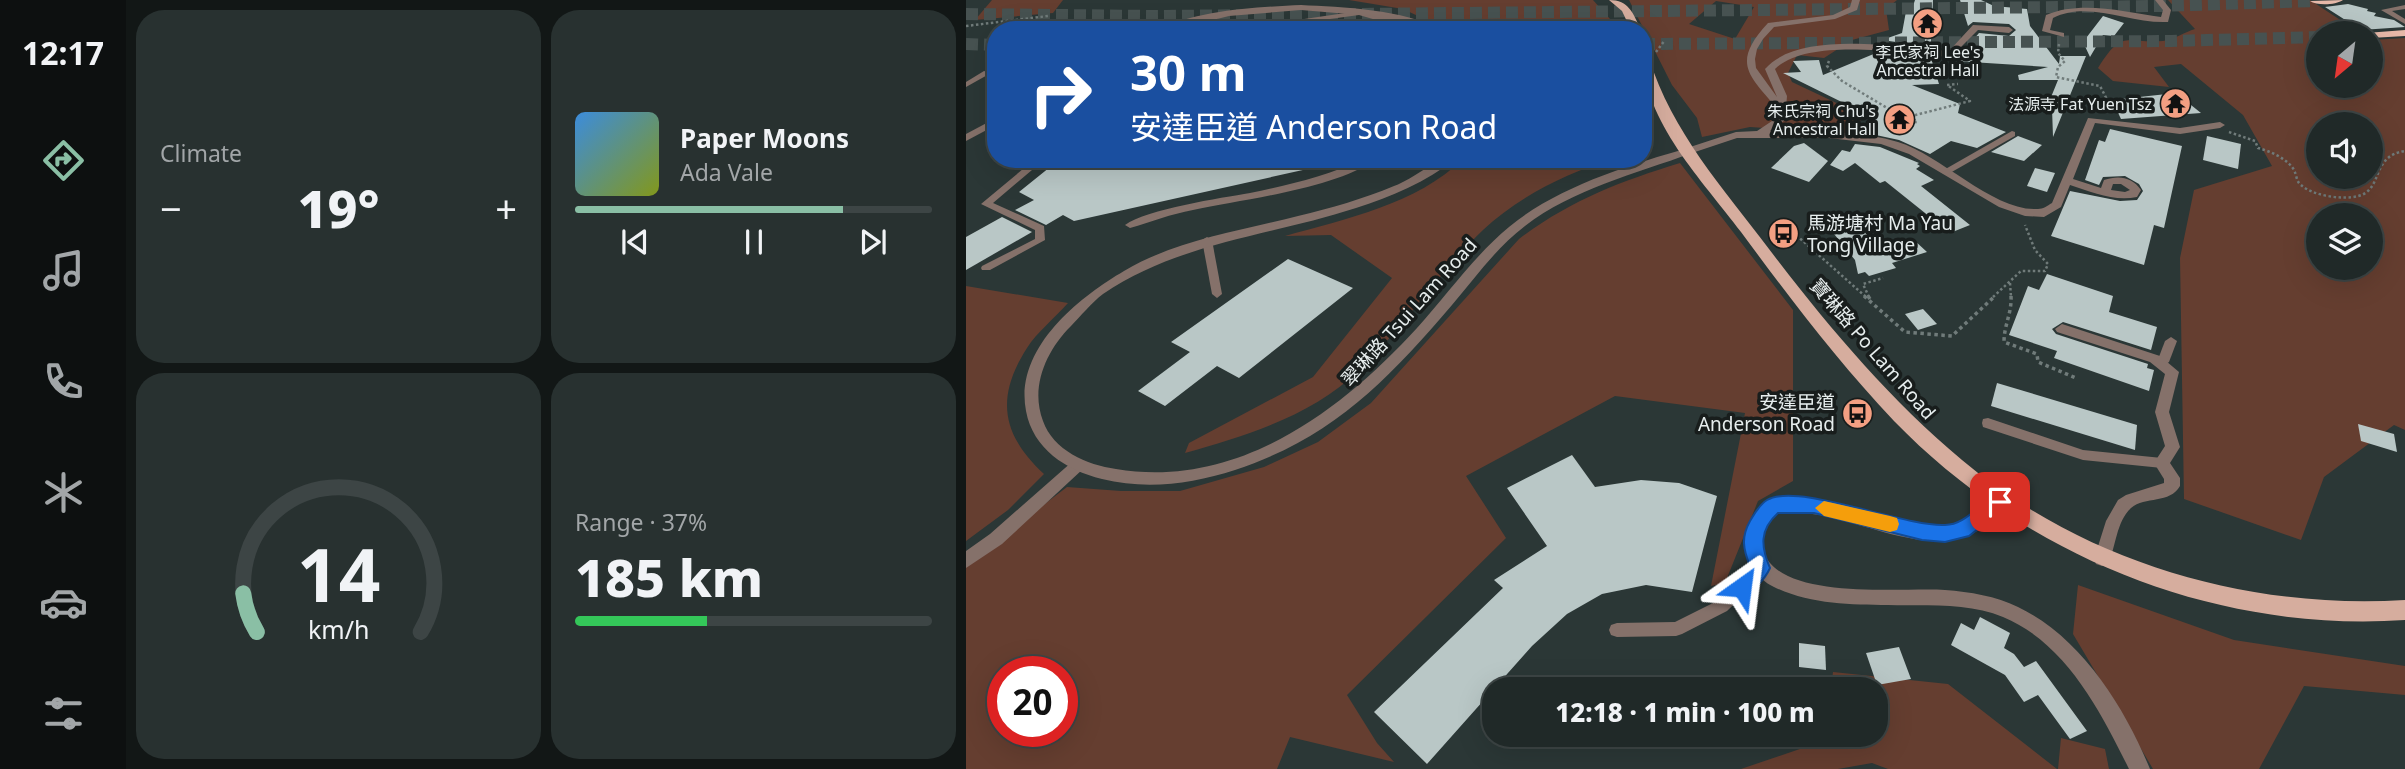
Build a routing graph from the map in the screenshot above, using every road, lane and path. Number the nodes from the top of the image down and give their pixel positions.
1 (1614, 0) edge
2 (1857, 0) edge
3 (2159, 0) edge
4 (2339, 0) edge
5 (2315, 1) edge
6 (2405, 7) edge
7 (1394, 11) junction
8 (1048, 16) dead end
9 (1379, 18) junction
10 (987, 21) edge
11 (992, 21) edge
12 (1193, 21) edge
13 (1297, 21) edge
14 (1389, 21) edge
15 (1416, 21) edge
16 (1632, 21) edge
17 (2405, 22) edge
18 (966, 26) edge
19 (2009, 30) dead end
20 (2405, 33) edge
21 (2384, 34) edge
22 (2061, 35) joint
23 (1665, 40) dead end
24 (1652, 53) edge
25 (1835, 58) dead end
26 (1652, 68) edge
27 (987, 73) dead end
28 (1958, 84) dead end
29 (966, 85) edge
30 (1782, 108) junction
31 (1910, 117) junction
32 (2119, 121) junction
33 (2220, 125) joint
34 (987, 126) edge
35 (1759, 134) junction
36 (2012, 134) dead end
37 (966, 138) edge
38 (1899, 145) junction
39 (2405, 150) edge
40 (1688, 151) junction
41 (1652, 164) edge
42 (1030, 168) edge
43 (1345, 168) edge
44 (1436, 168) edge
45 (1640, 168) edge
46 (1947, 171) junction
47 (2067, 181) junction
48 (2105, 191) dead end
49 (1130, 225) dead end
50 (2026, 229) dead end
51 (1787, 235) dead end
52 (1207, 240) junction
53 (986, 268) dead end
54 (1883, 278) dead end
55 (2010, 283) junction
56 (1217, 294) dead end
57 (1871, 301) junction
58 (2062, 329) dead end
59 (2171, 341) dead end
60 (2163, 362) junction
61 (2076, 378) dead end
62 (1988, 423) dead end
63 (2162, 463) junction
64 (1078, 465) junction
65 (2000, 502) junction
66 (2102, 559) junction
67 (966, 561) edge
68 (1761, 568) junction
69 (2405, 610) edge
70 (1617, 630) dead end
71 (2140, 769) edge

1 - 16 main road
2 - 30 street
3 - 22 street
4 - 5 highway
6 - 17 lane
7 - 9 lane
7 - 12 street
7 - 15 street
8 - 11 path
9 - 13 lane
9 - 14 lane
10 - 18 path
19 - 30 street
20 - 21 highway
22 - 32 path
23 - 24 path
25 - 31 path
26 - 40 main road, 寶琳路 Po Lam Road
27 - 29 lane
28 - 31 path
30 - 35 street
31 - 38 path
32 - 33 street
32 - 47 street
33 - 39 path
34 - 37 street
35 - 38 street, 翠琳路 Tsui Lam Road
35 - 40 street, 翠琳路 Tsui Lam Road
36 - 46 lane
38 - 46 street, 翠琳路 Tsui Lam Road
40 - 41 street, 翠琳路 Tsui Lam Road
40 - 65 main road, 寶琳路 Po Lam Road
42 - 53 lane
43 - 49 lane
44 - 52 street, 翠琳路 Tsui Lam Road
45 - 64 street, 翠琳路 Tsui Lam Road
46 - 47 street, 翠琳路 Tsui Lam Road
47 - 48 street
50 - 55 path
51 - 57 path
52 - 56 lane
52 - 64 street, 翠琳路 Tsui Lam Road
54 - 57 path
55 - 57 path
55 - 61 path
58 - 60 street
59 - 60 lane
60 - 63 street
62 - 63 lane
63 - 66 street
64 - 67 street
65 - 66 main road, 寶琳路 Po Lam Road
65 - 68 street
66 - 69 main road, 寶琳路 Po Lam Road
68 - 70 lane
68 - 71 street

